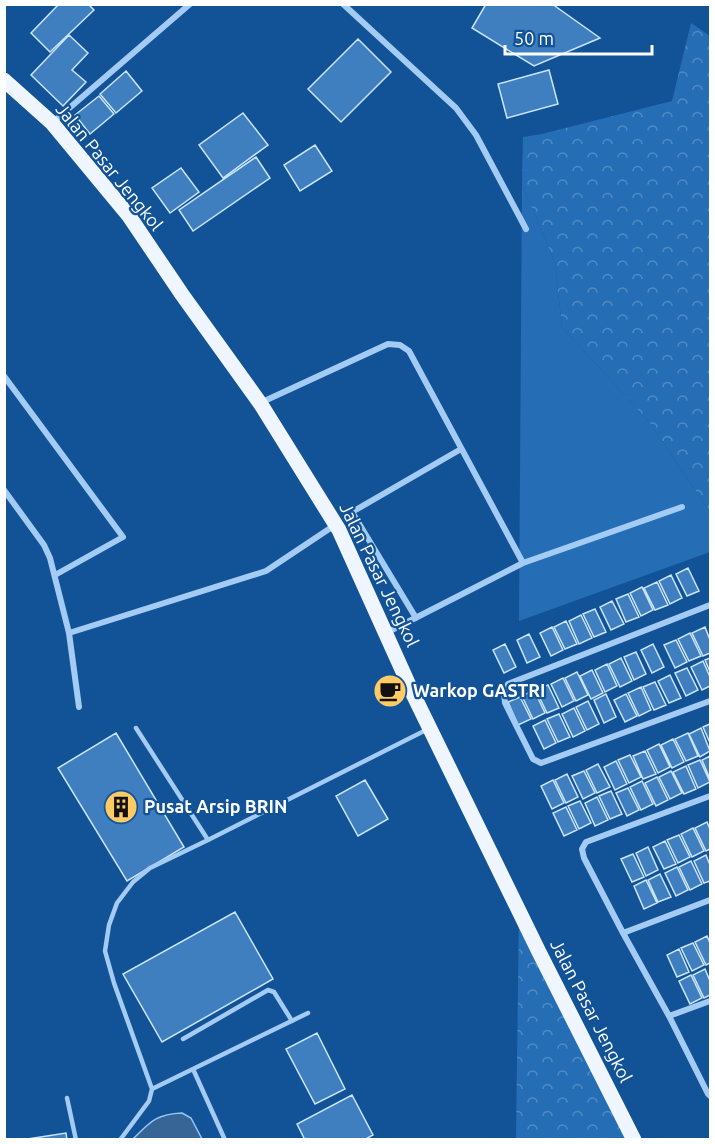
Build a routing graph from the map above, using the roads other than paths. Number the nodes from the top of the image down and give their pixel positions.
1 (190, 4) edge
2 (343, 4) edge
3 (4, 80) edge
4 (52, 123) junction
5 (526, 229) dead end
6 (4, 376) edge
7 (260, 403) junction
8 (461, 449) junction
9 (4, 490) edge
10 (682, 507) dead end
11 (335, 525) junction
12 (523, 563) junction
13 (55, 575) junction
14 (711, 605) edge
15 (416, 618) junction
16 (69, 633) junction
17 (386, 633) junction
18 (711, 702) edge
19 (79, 707) dead end
20 (136, 728) dead end
21 (430, 728) junction
22 (711, 796) edge
23 (208, 840) junction
24 (711, 900) edge
25 (623, 933) junction
26 (711, 1001) edge
27 (308, 1013) dead end
28 (669, 1016) junction
29 (292, 1021) junction
30 (183, 1039) dead end
31 (192, 1069) junction
32 (152, 1089) junction
33 (711, 1096) edge
34 (67, 1098) dead end
35 (76, 1140) edge
36 (120, 1140) edge
37 (225, 1140) edge
38 (634, 1140) edge

1 - 4 street
2 - 5 street
3 - 4 main road, Jalan Pasar Jengkol
4 - 7 main road, Jalan Pasar Jengkol
6 - 13 street
7 - 8 street
7 - 11 main road, Jalan Pasar Jengkol
8 - 12 street
8 - 15 street
9 - 13 street
10 - 12 street
11 - 16 street
11 - 17 main road, Jalan Pasar Jengkol
12 - 15 street
13 - 16 street
14 - 18 street
15 - 17 street
16 - 19 street
17 - 21 main road, Jalan Pasar Jengkol
20 - 23 lane
21 - 23 lane
21 - 38 main road, Jalan Pasar Jengkol
22 - 25 street
23 - 32 lane
24 - 25 street
25 - 28 street
26 - 28 street
27 - 29 lane
28 - 33 street
29 - 30 lane
29 - 31 lane
31 - 32 lane
31 - 37 lane
32 - 36 lane
34 - 35 lane

